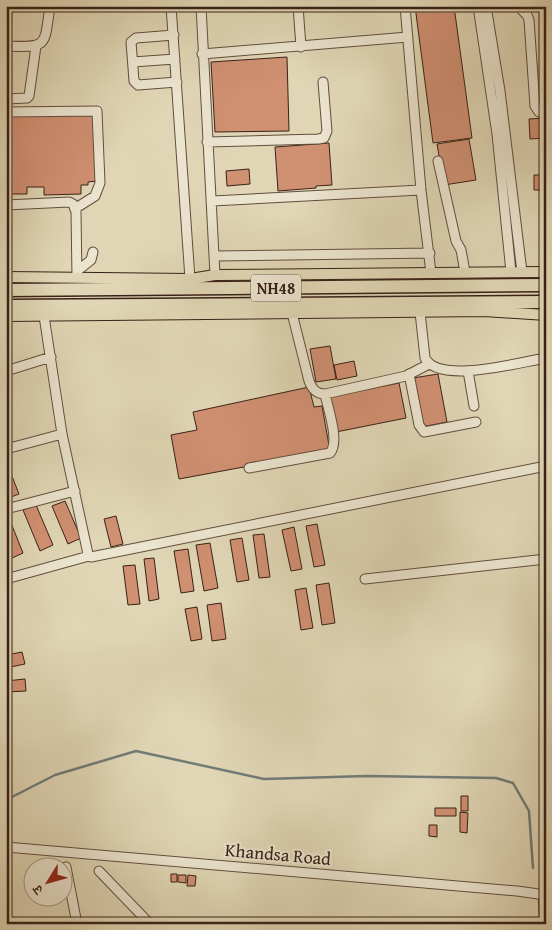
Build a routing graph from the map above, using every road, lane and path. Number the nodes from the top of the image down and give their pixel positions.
1 (50, 6) edge
2 (171, 6) edge
3 (201, 6) edge
4 (298, 6) edge
5 (404, 6) edge
6 (478, 6) edge
7 (486, 6) edge
8 (518, 6) edge
9 (174, 35) junction
10 (408, 37) junction
11 (6, 46) edge
12 (36, 46) junction
13 (301, 47) junction
14 (202, 54) junction
15 (175, 59) junction
16 (133, 62) junction
17 (177, 82) junction
18 (322, 82) dead end
19 (6, 99) edge
20 (6, 112) edge
21 (546, 114) edge
22 (207, 142) junction
23 (438, 161) dead end
24 (421, 190) junction
25 (212, 202) junction
26 (6, 205) edge
27 (76, 208) junction
28 (93, 252) dead end
29 (430, 253) junction
30 (215, 256) junction
31 (465, 272) junction
32 (511, 272) junction
33 (522, 272) junction
34 (546, 272) edge
35 (431, 273) junction
36 (77, 274) junction
37 (215, 275) junction
38 (6, 277) edge
39 (190, 278) junction
40 (546, 285) edge
41 (6, 290) edge
42 (546, 302) edge
43 (6, 306) edge
44 (420, 312) junction
45 (292, 313) junction
46 (546, 315) edge
47 (6, 316) edge
48 (44, 316) junction
49 (51, 357) junction
50 (546, 358) edge
51 (429, 364) junction
52 (468, 371) junction
53 (6, 372) edge
54 (409, 374) junction
55 (325, 394) junction
56 (474, 406) dead end
57 (476, 422) dead end
58 (62, 434) junction
59 (6, 449) edge
60 (546, 466) edge
61 (249, 468) dead end
62 (75, 491) junction
63 (6, 509) edge
64 (89, 556) junction
65 (546, 559) edge
66 (365, 578) dead end
67 (6, 579) edge
68 (6, 847) edge
69 (99, 871) dead end
70 (544, 895) edge
71 (72, 898) edge
72 (77, 924) edge
73 (150, 924) edge
74 (545, 924) edge

1 - 12 street
2 - 9 street
3 - 14 street
4 - 13 street
5 - 10 street
6 - 32 street
7 - 33 street
8 - 21 street
9 - 15 street
9 - 16 street
10 - 13 street
10 - 24 street
11 - 12 street
12 - 19 street
13 - 14 street
14 - 22 street
15 - 16 street
15 - 17 street
16 - 17 street
17 - 39 street
18 - 22 street
20 - 27 street
22 - 25 street
23 - 31 street
24 - 25 street
24 - 29 street
25 - 30 street
26 - 27 street
27 - 36 street
28 - 36 street
29 - 30 street
29 - 35 street
30 - 37 street
31 - 32 main road
31 - 35 main road
32 - 33 main road
33 - 34 main road
35 - 37 main road
36 - 38 main road
36 - 39 main road
37 - 39 main road
40 - 41 highway, NH48
42 - 43 highway, NH48
44 - 45 main road
44 - 46 main road
44 - 51 street
45 - 48 main road
45 - 55 street
47 - 48 main road
48 - 49 street
49 - 53 street
49 - 58 street
50 - 52 street
51 - 52 street
51 - 54 street
52 - 56 street
54 - 55 street
54 - 57 street
55 - 61 street
58 - 59 street
58 - 62 street
60 - 64 street
62 - 63 street
62 - 64 street
64 - 67 street
65 - 66 street
68 - 70 street, Khandsa Road
69 - 73 street
70 - 74 street
71 - 72 street

